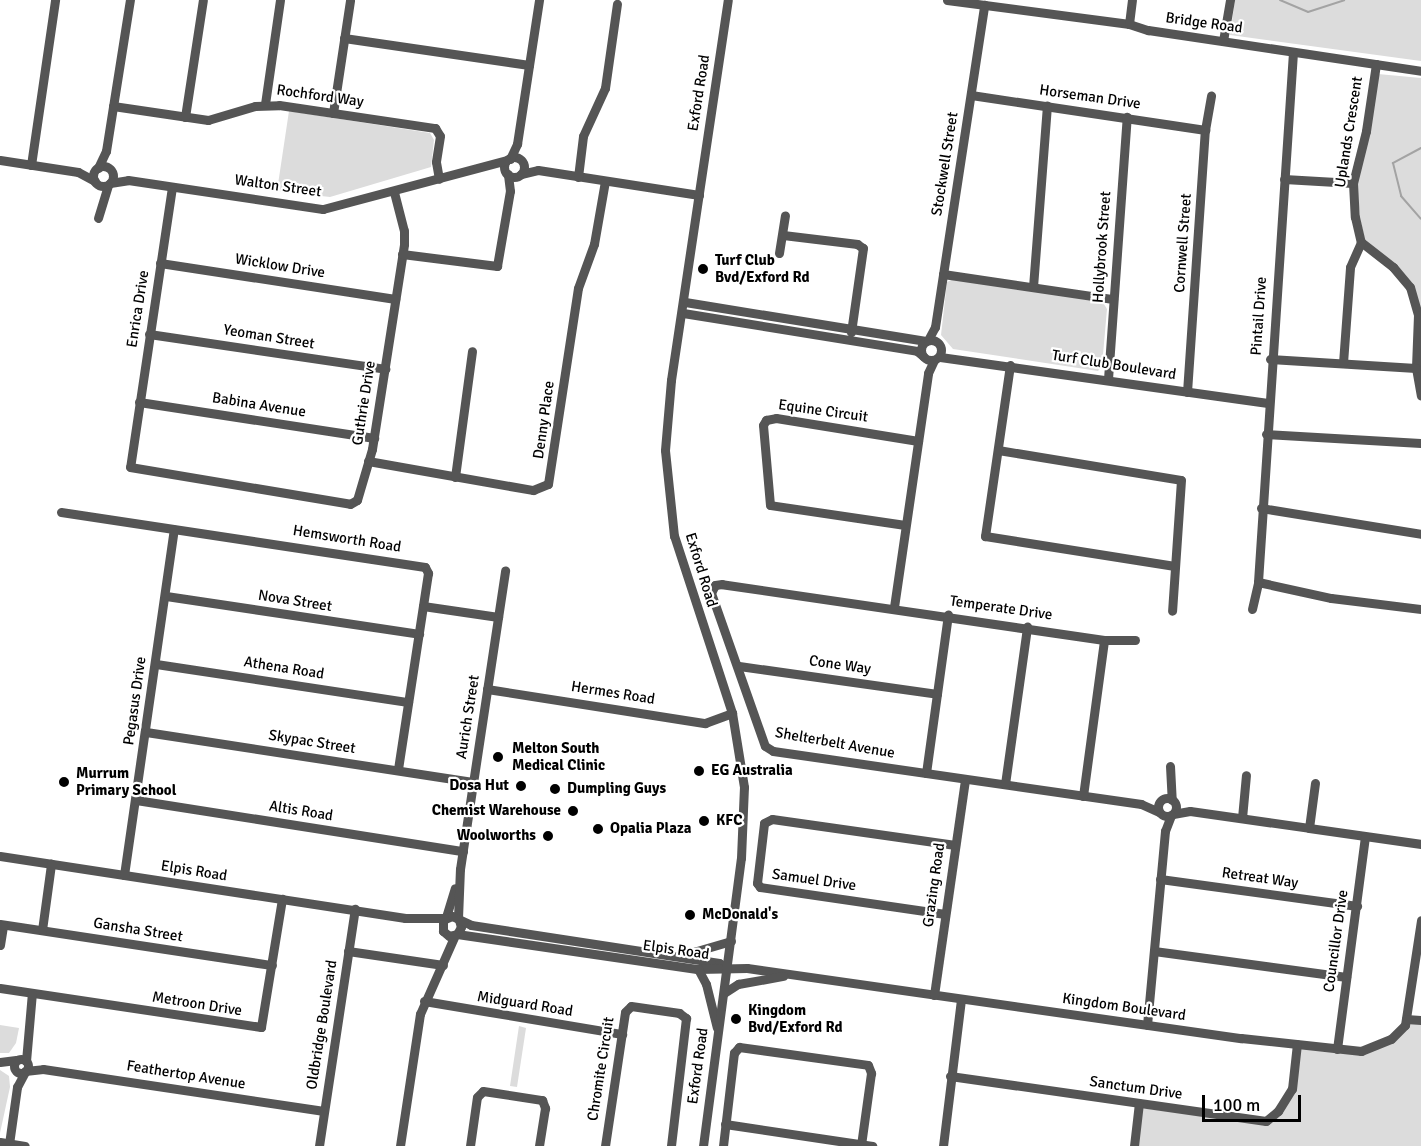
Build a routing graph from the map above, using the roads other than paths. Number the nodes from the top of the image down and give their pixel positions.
1 (56, 0) edge
2 (130, 0) edge
3 (203, 0) edge
4 (280, 0) edge
5 (350, 0) edge
6 (539, 0) edge
7 (728, 0) edge
8 (947, 0) edge
9 (1132, 0) edge
10 (1230, 0) edge
11 (617, 4) dead end
12 (984, 5) junction
13 (1129, 24) junction
14 (344, 38) junction
15 (1223, 41) junction
16 (1293, 52) junction
17 (1376, 64) junction
18 (529, 65) junction
19 (1421, 71) edge
20 (971, 95) junction
21 (1211, 96) dead end
22 (265, 104) junction
23 (113, 106) junction
24 (1047, 106) junction
25 (333, 113) junction
26 (185, 117) junction
27 (1127, 117) junction
28 (1204, 130) junction
29 (518, 144) junction
30 (106, 152) junction
31 (0, 160) edge
32 (508, 160) junction
33 (522, 161) junction
34 (31, 165) junction
35 (491, 166) junction
36 (97, 169) junction
37 (110, 170) junction
38 (538, 170) junction
39 (78, 172) junction
40 (507, 173) junction
41 (520, 175) junction
42 (578, 177) junction
43 (439, 179) junction
44 (1284, 179) junction
45 (128, 180) junction
46 (605, 181) junction
47 (96, 182) junction
48 (1353, 183) junction
49 (109, 184) junction
50 (172, 186) junction
51 (510, 191) junction
52 (394, 192) junction
53 (699, 195) junction
54 (100, 202) junction
55 (785, 215) dead end
56 (98, 218) dead end
57 (783, 235) junction
58 (1361, 242) junction
59 (779, 253) dead end
60 (402, 254) junction
61 (160, 263) junction
62 (944, 274) junction
63 (1033, 287) junction
64 (395, 299) junction
65 (1113, 299) junction
66 (685, 302) junction
67 (683, 313) junction
68 (852, 327) junction
69 (935, 327) junction
70 (149, 334) junction
71 (850, 340) junction
72 (927, 340) junction
73 (472, 351) dead end
74 (934, 354) junction
75 (1270, 359) junction
76 (1343, 363) junction
77 (1011, 365) junction
78 (1416, 368) junction
79 (385, 369) junction
80 (1108, 379) junction
81 (1187, 392) junction
82 (1421, 396) edge
83 (139, 402) junction
84 (1268, 403) junction
85 (1266, 434) junction
86 (134, 436) joint
87 (374, 438) junction
88 (918, 441) junction
89 (1421, 443) edge
90 (998, 450) junction
91 (368, 461) junction
92 (455, 477) junction
93 (1261, 508) junction
94 (61, 512) dead end
95 (905, 525) junction
96 (174, 530) junction
97 (1421, 534) edge
98 (1175, 567) junction
99 (505, 570) dead end
100 (1258, 582) junction
101 (166, 596) junction
102 (1421, 598) edge
103 (423, 606) junction
104 (894, 608) junction
105 (1252, 609) dead end
106 (1420, 609) edge
107 (1172, 611) dead end
108 (948, 615) junction
109 (498, 617) junction
110 (1027, 627) junction
111 (419, 634) junction
112 (1104, 640) junction
113 (1135, 640) dead end
114 (156, 664) junction
115 (739, 666) junction
116 (487, 689) junction
117 (937, 694) junction
118 (408, 702) junction
119 (732, 713) junction
120 (146, 732) junction
121 (1170, 766) dead end
122 (398, 770) junction
123 (926, 773) junction
124 (1246, 775) dead end
125 (965, 779) junction
126 (474, 782) junction
127 (1169, 783) junction
128 (1316, 783) dead end
129 (1005, 784) junction
130 (1083, 796) junction
131 (135, 800) junction
132 (1161, 801) junction
133 (1173, 801) junction
134 (1141, 804) junction
135 (1190, 811) junction
136 (1160, 813) junction
137 (1172, 815) junction
138 (1242, 818) junction
139 (1309, 828) junction
140 (1165, 831) junction
141 (1365, 837) junction
142 (1421, 844) edge
143 (955, 845) junction
144 (463, 852) junction
145 (0, 856) edge
146 (51, 864) junction
147 (460, 869) junction
148 (124, 875) junction
149 (1160, 879) junction
150 (282, 899) junction
151 (1357, 906) junction
152 (355, 909) junction
153 (945, 914) junction
154 (445, 918) junction
155 (419, 919) junction
156 (459, 919) junction
157 (1421, 920) edge
158 (2, 924) edge
159 (42, 930) junction
160 (443, 932) junction
161 (456, 935) junction
162 (731, 941) junction
163 (0, 945) edge
164 (348, 951) junction
165 (1154, 951) junction
166 (675, 956) junction
167 (444, 962) junction
168 (273, 965) junction
169 (727, 968) junction
170 (698, 969) junction
171 (791, 975) junction
172 (1346, 977) junction
173 (0, 988) edge
174 (32, 993) junction
175 (724, 993) junction
176 (934, 995) junction
177 (962, 999) junction
178 (424, 1002) junction
179 (1406, 1019) junction
180 (1421, 1020) edge
181 (1147, 1025) junction
182 (718, 1033) junction
183 (622, 1034) junction
184 (1297, 1044) junction
185 (1337, 1049) junction
186 (0, 1062) edge
187 (21, 1066) junction
188 (950, 1076) junction
189 (1139, 1103) junction
190 (324, 1111) junction
191 (725, 1124) junction
192 (942, 1131) junction
193 (815, 1142) edge
194 (4, 1143) edge
195 (861, 1145) edge
196 (25, 1146) edge
197 (319, 1146) edge
198 (400, 1146) edge
199 (470, 1146) edge
200 (539, 1146) edge
201 (605, 1146) edge
202 (671, 1146) edge
203 (704, 1146) edge
204 (723, 1146) edge
205 (872, 1146) edge
206 (934, 1146) edge
207 (943, 1146) edge
208 (1134, 1146) edge

1 - 34 street
2 - 23 street
3 - 26 street
4 - 22 street
5 - 14 street
6 - 18 street
7 - 53 street, Exford Road
8 - 12 street, Bridge Road
9 - 13 street
10 - 15 street
11 - 42 street
12 - 13 street, Bridge Road
12 - 20 street, Stockwell Street
13 - 15 street, Bridge Road
14 - 18 street
14 - 25 street
15 - 16 street, Bridge Road
16 - 17 street, Bridge Road
16 - 44 street, Pintail Drive
17 - 19 street, Bridge Road
17 - 48 street, Uplands Crescent
18 - 29 street
20 - 24 street, Horseman Drive
20 - 62 street, Stockwell Street
21 - 28 street, Cornwell Street
22 - 25 street, Rochford Way
22 - 26 street, Rochford Way
23 - 26 street, Rochford Way
23 - 30 street
24 - 27 street, Horseman Drive
24 - 63 street
25 - 43 street, Rochford Way
27 - 28 street, Horseman Drive
27 - 65 street, Hollybrook Street
28 - 81 street, Cornwell Street
29 - 32 street
29 - 33 street
30 - 36 street
30 - 37 street
31 - 34 street
32 - 33 street
32 - 35 street, Walton Street
32 - 40 street
33 - 38 street
33 - 41 street
34 - 39 street
35 - 40 street
35 - 43 street, Walton Street
36 - 37 street
36 - 39 street
36 - 47 street
37 - 45 street, Walton Street
37 - 49 street
38 - 41 street
38 - 42 street
39 - 47 street
40 - 41 street
40 - 51 street
41 - 51 street
42 - 46 street
43 - 52 street, Walton Street
44 - 48 street
44 - 75 street, Pintail Drive
45 - 49 street, Walton Street
45 - 50 street, Walton Street
46 - 53 street
46 - 92 street, Denny Place
47 - 49 street, Walton Street
47 - 54 street
48 - 58 street, Uplands Crescent
49 - 54 street
50 - 52 street, Walton Street
50 - 61 street, Enrica Drive
51 - 60 street
52 - 60 street, Guthrie Drive
53 - 66 street, Exford Road
54 - 56 street
55 - 57 street
57 - 59 street
57 - 68 street
58 - 76 street
58 - 78 street
60 - 64 street, Guthrie Drive
61 - 64 street, Wicklow Drive
61 - 70 street, Enrica Drive
62 - 63 street
62 - 69 street, Stockwell Street
63 - 65 street
64 - 79 street, Guthrie Drive
65 - 80 street, Hollybrook Street
66 - 67 street, Exford Road
66 - 68 street
67 - 71 street, Turf Club Boulevard
67 - 119 street, Exford Road
68 - 71 street
68 - 72 street
69 - 72 street, Stockwell Street
69 - 74 street, Stockwell Street
70 - 79 street, Yeoman Street
70 - 83 street, Enrica Drive
71 - 74 street, Turf Club Boulevard
72 - 74 street
72 - 74 street, Stockwell Street
73 - 92 street
74 - 77 street, Turf Club Boulevard
74 - 88 street, Stockwell Street
75 - 76 street
75 - 84 street, Pintail Drive
76 - 78 street
77 - 80 street, Turf Club Boulevard
77 - 90 street
78 - 82 street
79 - 87 street, Guthrie Drive
80 - 81 street, Turf Club Boulevard
81 - 84 street, Turf Club Boulevard
83 - 86 street, Enrica Drive
83 - 87 street, Babina Avenue
84 - 85 street, Pintail Drive
85 - 89 street
85 - 93 street, Pintail Drive
86 - 91 street, Guthrie Drive
87 - 91 street, Guthrie Drive
88 - 95 street, Stockwell Street
88 - 95 street, Equine Circuit
90 - 98 street
90 - 98 street
91 - 92 street, Denny Place
93 - 97 street
93 - 100 street, Pintail Drive
94 - 96 street, Hemsworth Road
95 - 104 street, Stockwell Street
96 - 101 street, Pegasus Drive
96 - 103 street, Hemsworth Road
98 - 107 street
99 - 109 street, Aurich Street
100 - 105 street, Pintail Drive
100 - 106 street
101 - 111 street, Nova Street
101 - 114 street, Pegasus Drive
102 - 106 street
103 - 109 street
103 - 111 street, Hemsworth Road
104 - 108 street, Temperate Drive
104 - 115 street, Shelterbelt Avenue
108 - 110 street, Temperate Drive
108 - 117 street
109 - 116 street, Aurich Street
110 - 112 street, Temperate Drive
110 - 129 street
111 - 118 street, Hemsworth Road
112 - 113 street, Temperate Drive
112 - 130 street
114 - 118 street, Athena Road
114 - 120 street, Pegasus Drive
115 - 117 street, Cone Way
115 - 123 street, Shelterbelt Avenue
116 - 119 street, Hermes Road
116 - 126 street, Aurich Street
117 - 123 street
118 - 122 street, Hemsworth Road
119 - 162 street, Exford Road
120 - 122 street, Skypac Street
120 - 131 street, Pegasus Drive
121 - 127 street
122 - 126 street, Skypac Street
123 - 125 street, Shelterbelt Avenue
124 - 138 street
125 - 129 street, Shelterbelt Avenue
125 - 143 street, Grazing Road
126 - 144 street, Aurich Street
127 - 132 street
127 - 133 street
128 - 139 street
129 - 130 street, Shelterbelt Avenue
130 - 134 street, Shelterbelt Avenue
131 - 144 street, Altis Road
131 - 148 street, Pegasus Drive
132 - 133 street, Shelterbelt Avenue
132 - 134 street, Shelterbelt Avenue
132 - 136 street
133 - 135 street
133 - 137 street
134 - 136 street, Shelterbelt Avenue
135 - 137 street
135 - 138 street
136 - 137 street, Shelterbelt Avenue
136 - 140 street
137 - 140 street
138 - 139 street
139 - 141 street
140 - 149 street
141 - 142 street
141 - 151 street, Councillor Drive
143 - 153 street, Grazing Road
143 - 153 street, Samuel Drive
144 - 147 street, Aurich Street
145 - 146 street, Elpis Road
146 - 148 street, Elpis Road
146 - 159 street
147 - 154 street, Aurich Street
147 - 156 street, Aurich Street
148 - 150 street, Elpis Road
149 - 151 street, Retreat Way
149 - 165 street
150 - 152 street, Elpis Road
150 - 168 street, Metroon Drive
151 - 172 street, Councillor Drive
152 - 155 street, Elpis Road
152 - 164 street, Oldbridge Boulevard
153 - 176 street, Grazing Road
154 - 155 street, Elpis Road
154 - 156 street, Elpis Road
154 - 160 street, Aurich Street
155 - 160 street, Elpis Road
156 - 161 street, Aurich Street
156 - 166 street, Elpis Road
157 - 179 street
158 - 159 street, Gansha Street
158 - 163 street
159 - 168 street, Gansha Street
160 - 161 street, Elpis Road
160 - 167 street, Aurich Street
161 - 167 street, Aurich Street
161 - 170 street, Elpis Road
162 - 166 street
162 - 169 street, Exford Road
164 - 167 street
164 - 190 street, Oldbridge Boulevard
165 - 172 street
165 - 181 street
166 - 169 street, Elpis Road
167 - 178 street, Aurich Street
168 - 174 street, Metroon Drive
169 - 170 street, Elpis Road
169 - 171 street, Kingdom Boulevard
169 - 175 street, Exford Road
170 - 182 street
171 - 175 street
171 - 176 street, Kingdom Boulevard
172 - 185 street, Councillor Drive
173 - 174 street, Metroon Drive
174 - 187 street
175 - 182 street, Exford Road
176 - 177 street, Kingdom Boulevard
177 - 181 street, Kingdom Boulevard
177 - 188 street
178 - 183 street, Midguard Road
178 - 198 street, Aurich Street
179 - 180 street
179 - 185 street, Kingdom Boulevard
181 - 184 street, Kingdom Boulevard
182 - 203 street, Exford Road
183 - 201 street, Chromite Circuit
183 - 202 street, Chromite Circuit
184 - 185 street, Kingdom Boulevard
184 - 189 street, Sanctum Drive
186 - 187 street, Feathertop Avenue
187 - 190 street, Feathertop Avenue
187 - 194 street
188 - 189 street, Sanctum Drive
188 - 192 street
189 - 208 street
190 - 197 street, Oldbridge Boulevard
191 - 193 street
191 - 195 street
191 - 204 street
192 - 206 street
192 - 207 street
193 - 195 street
194 - 196 street
195 - 205 street
199 - 200 street

